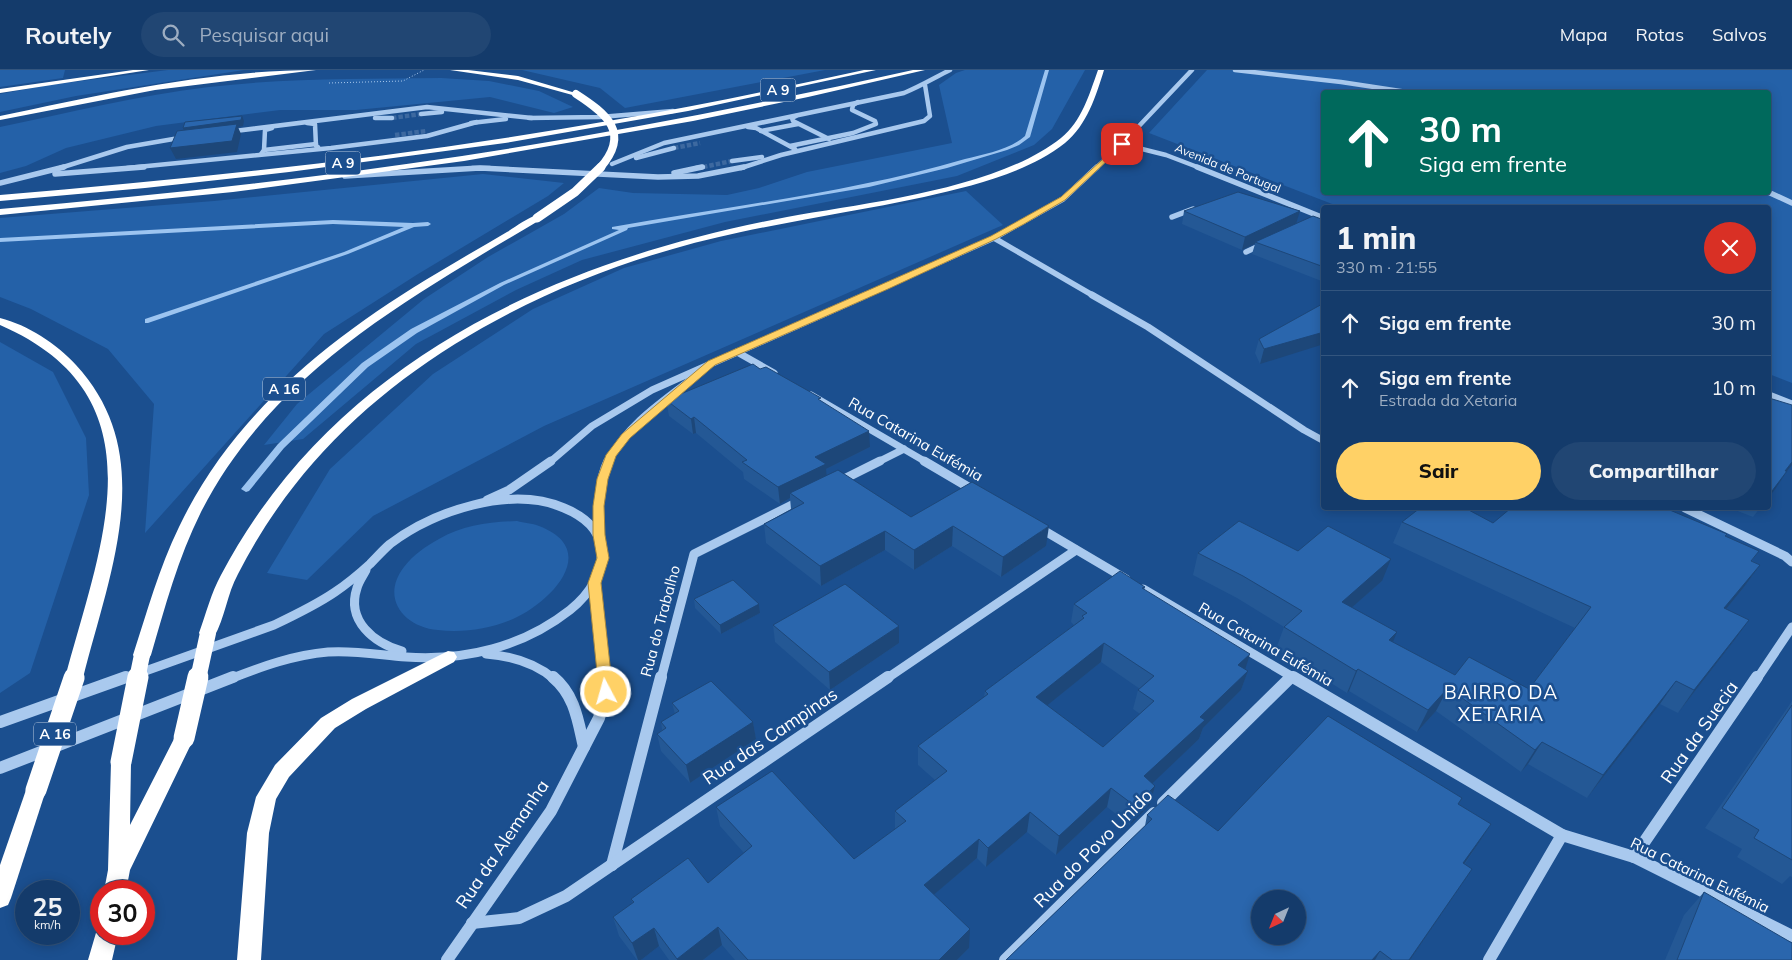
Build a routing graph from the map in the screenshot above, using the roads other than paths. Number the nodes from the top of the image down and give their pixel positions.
1 (146, 70) edge
2 (313, 70) edge
3 (453, 70) edge
4 (873, 70) edge
5 (922, 70) edge
6 (950, 70) edge
7 (1101, 70) edge
8 (1192, 70) edge
9 (1234, 70) edge
10 (925, 85) junction
11 (1394, 90) edge
12 (0, 91) edge
13 (861, 101) junction
14 (683, 110) junction
15 (475, 111) junction
16 (421, 114) tunnel mouth
17 (798, 115) junction
18 (0, 118) edge
19 (392, 118) tunnel mouth
20 (532, 118) junction
21 (332, 120) junction
22 (477, 122) junction
23 (305, 123) junction
24 (798, 124) junction
25 (277, 126) junction
26 (315, 127) junction
27 (741, 127) junction
28 (427, 130) tunnel mouth
29 (762, 131) junction
30 (217, 133) edge
31 (265, 133) junction
32 (709, 134) junction
33 (394, 135) tunnel mouth
34 (188, 137) edge
35 (828, 138) junction
36 (704, 141) tunnel mouth
37 (371, 143) junction
38 (316, 144) junction
39 (1122, 144) junction
40 (827, 145) junction
41 (790, 146) junction
42 (331, 148) junction
43 (674, 148) tunnel mouth
44 (808, 149) junction
45 (264, 150) junction
46 (781, 155) junction
47 (248, 158) junction
48 (732, 161) tunnel mouth
49 (612, 164) junction
50 (703, 167) tunnel mouth
51 (542, 171) junction
52 (340, 176) junction
53 (642, 177) junction
54 (20, 179) junction
55 (0, 183) edge
56 (1250, 188) junction
57 (1241, 192) edge
58 (1771, 193) edge
59 (0, 198) edge
60 (1792, 202) edge
61 (1198, 207) edge
62 (0, 212) edge
63 (1172, 217) dead end
64 (1321, 217) edge
65 (1321, 219) edge
66 (1314, 221) edge
67 (994, 238) junction
68 (1272, 241) edge
69 (1246, 252) edge
70 (0, 321) edge
71 (737, 352) junction
72 (711, 363) junction
73 (787, 381) edge
74 (804, 390) edge
75 (1771, 396) edge
76 (1792, 404) edge
77 (1321, 438) edge
78 (904, 449) junction
79 (825, 488) edge
80 (807, 497) edge
81 (986, 497) edge
82 (477, 504) junction
83 (1689, 510) edge
84 (1027, 521) edge
85 (599, 535) junction
86 (1076, 550) junction
87 (1792, 562) edge
88 (368, 566) junction
89 (595, 583) junction
90 (1792, 627) edge
91 (476, 654) junction
92 (422, 656) junction
93 (448, 657) junction
94 (1292, 676) junction
95 (0, 722) edge
96 (584, 747) junction
97 (0, 768) edge
98 (1562, 835) junction
99 (1634, 857) junction
100 (612, 864) junction
101 (117, 880) edge
102 (117, 880) edge
103 (0, 898) edge
104 (472, 923) junction
105 (1792, 936) edge
106 (103, 945) edge
107 (100, 960) edge
108 (248, 960) edge
109 (447, 960) edge
110 (1004, 960) edge
111 (1489, 960) edge

1 - 12 highway
2 - 18 highway
3 - 101 highway, A 16, bridge
4 - 14 highway, A 9
5 - 52 highway, A 9
6 - 10 street
7 - 102 highway, bridge
8 - 39 street
9 - 11 street
10 - 13 street
10 - 40 street
13 - 17 street
13 - 35 street
14 - 20 street
14 - 59 highway, A 9
15 - 16 street
15 - 20 street
15 - 21 street
17 - 24 street
17 - 27 street
19 - 21 street
20 - 22 street
21 - 23 street
22 - 28 street
22 - 37 street
23 - 25 street
23 - 26 street
24 - 29 street
24 - 35 street
25 - 30 street
25 - 31 street
26 - 31 street
26 - 38 street
27 - 29 street
27 - 32 street
29 - 41 street
31 - 45 street
32 - 36 street
32 - 49 street
33 - 37 street
34 - 54 street
35 - 40 street
35 - 41 street
37 - 42 street
38 - 42 street
38 - 45 street
39 - 56 street, Avenida de Portugal
39 - 67 street
40 - 44 street
41 - 44 street
42 - 47 street
43 - 49 street
44 - 46 street
45 - 47 street
46 - 48 street
46 - 53 street
47 - 54 street
49 - 51 street
50 - 53 street
51 - 52 street
51 - 53 street
52 - 62 highway, A 9
54 - 55 street
56 - 57 street
56 - 64 street, Avenida de Portugal
58 - 60 street
61 - 63 street
65 - 66 street
67 - 71 street
67 - 77 street
68 - 69 street
70 - 103 highway, A 16, bridge
71 - 72 street
71 - 73 street
72 - 82 street
72 - 85 street
74 - 78 street, Rua Catarina Eufémia
75 - 76 street
78 - 79 street
78 - 81 street, Rua Catarina Eufémia
80 - 100 street, Rua do Trabalho
82 - 85 street
82 - 88 street
83 - 87 street
84 - 86 street, Rua Catarina Eufémia
85 - 89 street
86 - 94 street, Rua Catarina Eufémia
86 - 100 street, Rua das Campinas
88 - 92 street
88 - 95 street
89 - 91 street
89 - 96 street, Rua da Alemanha
90 - 99 street, Rua da Suecia
91 - 93 street
91 - 96 street
92 - 93 street
92 - 97 street
93 - 108 highway
94 - 98 street, Rua Catarina Eufémia
94 - 110 street, Rua do Povo Unido
96 - 104 street, Rua da Alemanha
98 - 99 street, Rua Catarina Eufémia
98 - 111 street
99 - 105 street, Rua Catarina Eufémia
100 - 104 street, Rua das Campinas
104 - 109 street, Rua da Alemanha
106 - 107 highway

